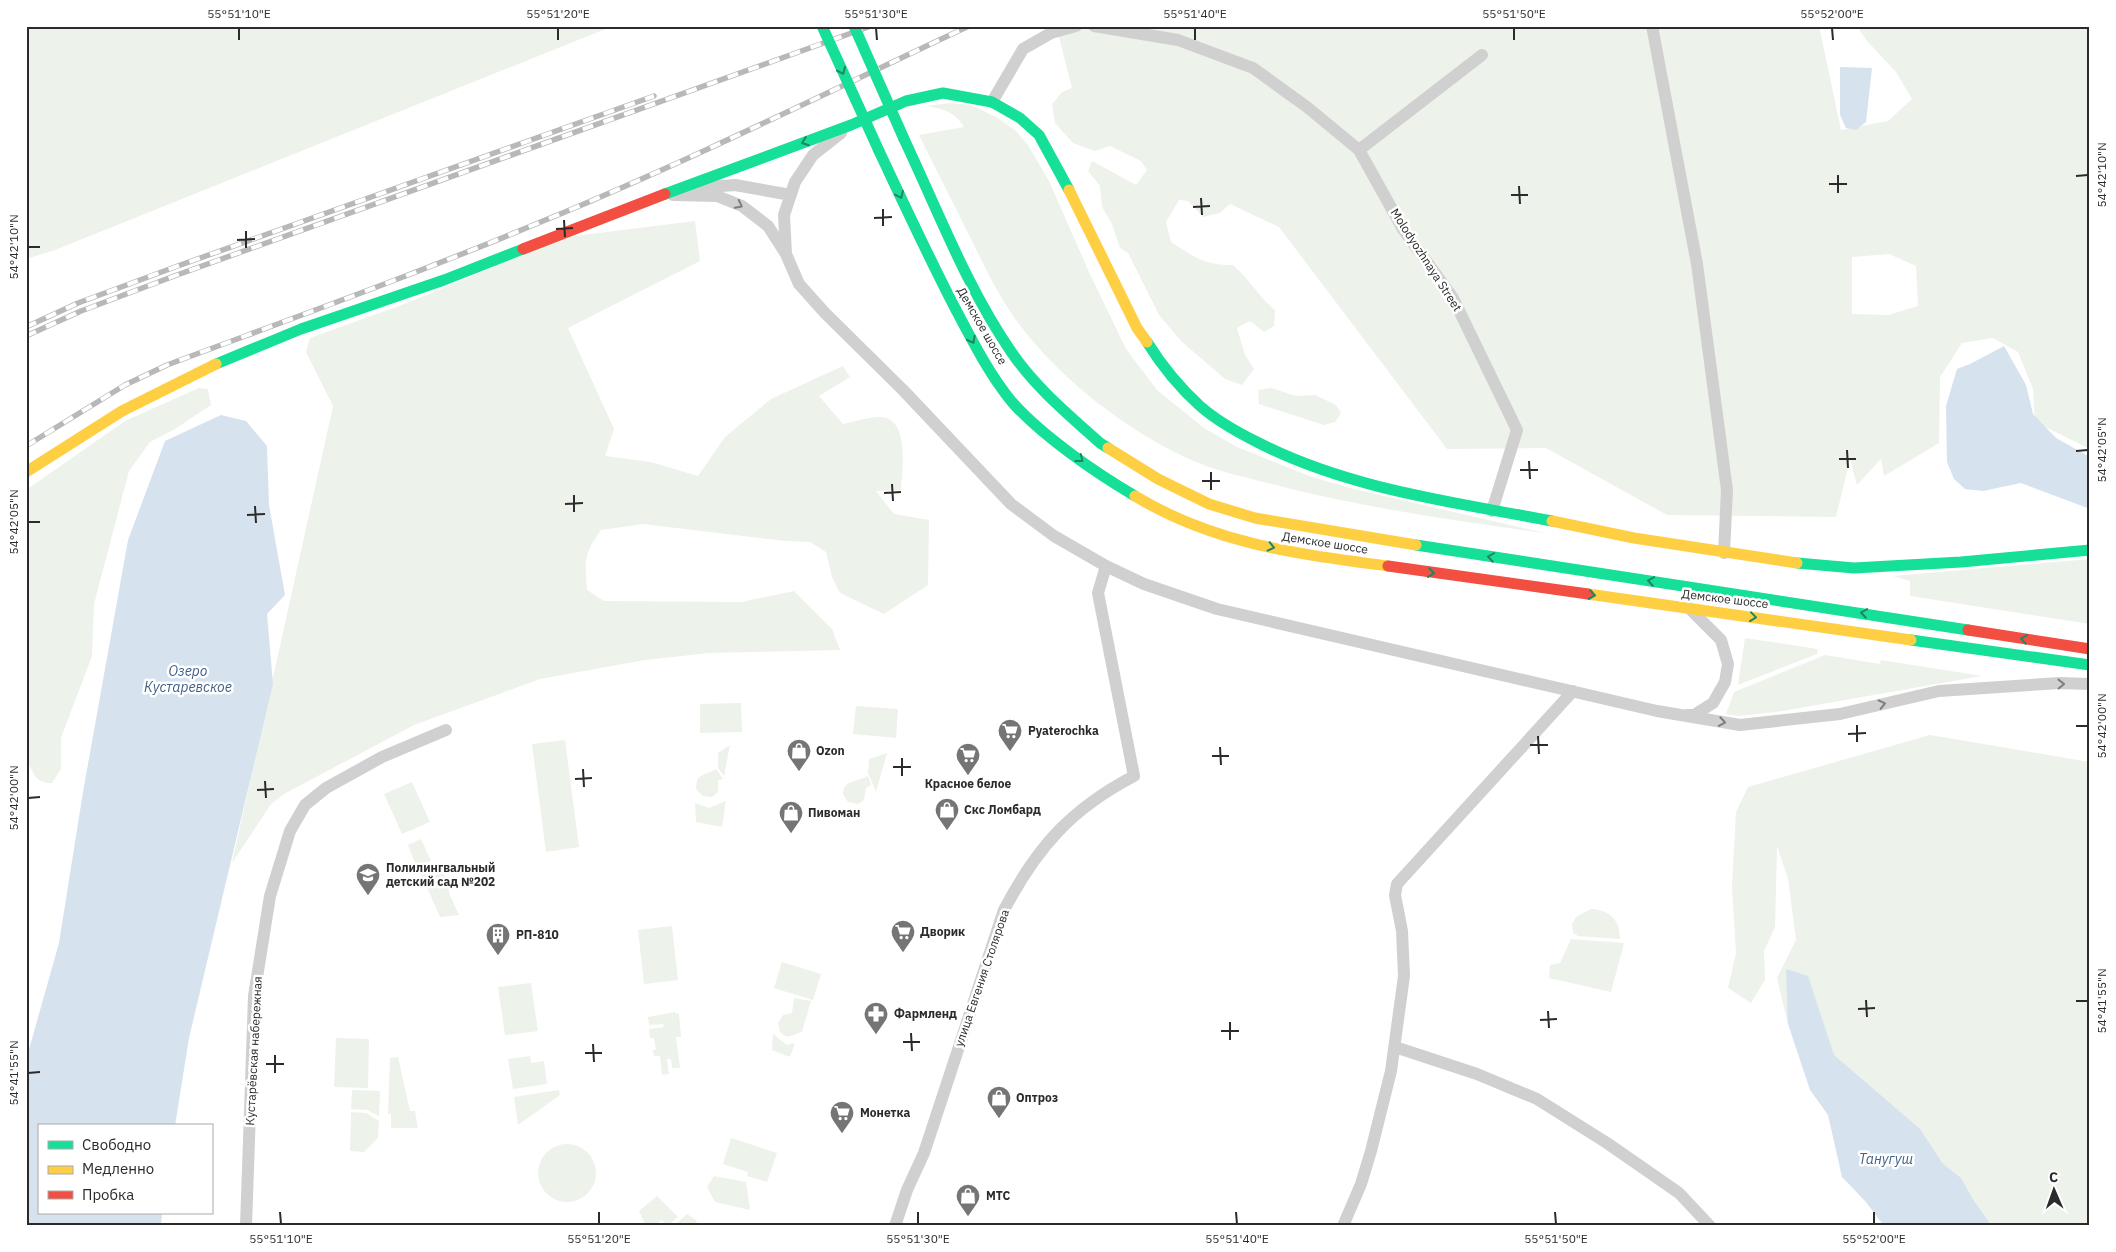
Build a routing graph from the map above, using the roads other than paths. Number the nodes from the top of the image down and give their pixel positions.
1 (822, 26) edge
2 (854, 26) edge
3 (1076, 26) edge
4 (1094, 26) edge
5 (1652, 26) edge
6 (1482, 55) dead end
7 (992, 102) junction
8 (851, 125) junction
9 (1359, 150) junction
10 (791, 195) junction
11 (660, 196) junction
12 (786, 254) junction
13 (26, 472) edge
14 (1492, 510) junction
15 (2090, 550) edge
16 (1724, 553) junction
17 (1106, 566) junction
18 (1689, 608) junction
19 (2059, 645) joint
20 (2090, 648) edge
21 (2090, 664) edge
22 (2090, 684) edge
23 (1573, 691) junction
24 (1656, 711) junction
25 (446, 730) dead end
26 (1395, 1047) junction
27 (246, 1226) edge
28 (895, 1226) edge
29 (1343, 1226) edge
30 (1710, 1226) edge

1 -> 18 main road, Демское шоссе, bridge
19 -> 2 main road, Демское шоссе, bridge
3 - 7 street
4 - 9 street, Molodyozhnaya Street
5 - 16 street
6 - 9 street
7 - 8 main road
7 - 14 main road
8 - 10 street
8 -> 11 main road
9 - 14 street, Molodyozhnaya Street
10 - 11 street
10 - 12 street
11 -> 12 street
11 - 13 main road
12 - 17 street
14 - 16 main road
15 - 16 main road
17 - 23 street
17 - 28 street, улица Евгения Столярова
18 -> 21 main road, Демское шоссе
18 - 24 street
19 - 20 street
24 -> 22 street
23 - 24 street
23 - 26 street
25 - 27 street, Кустарёвская набережная
26 - 29 street
26 - 30 street

